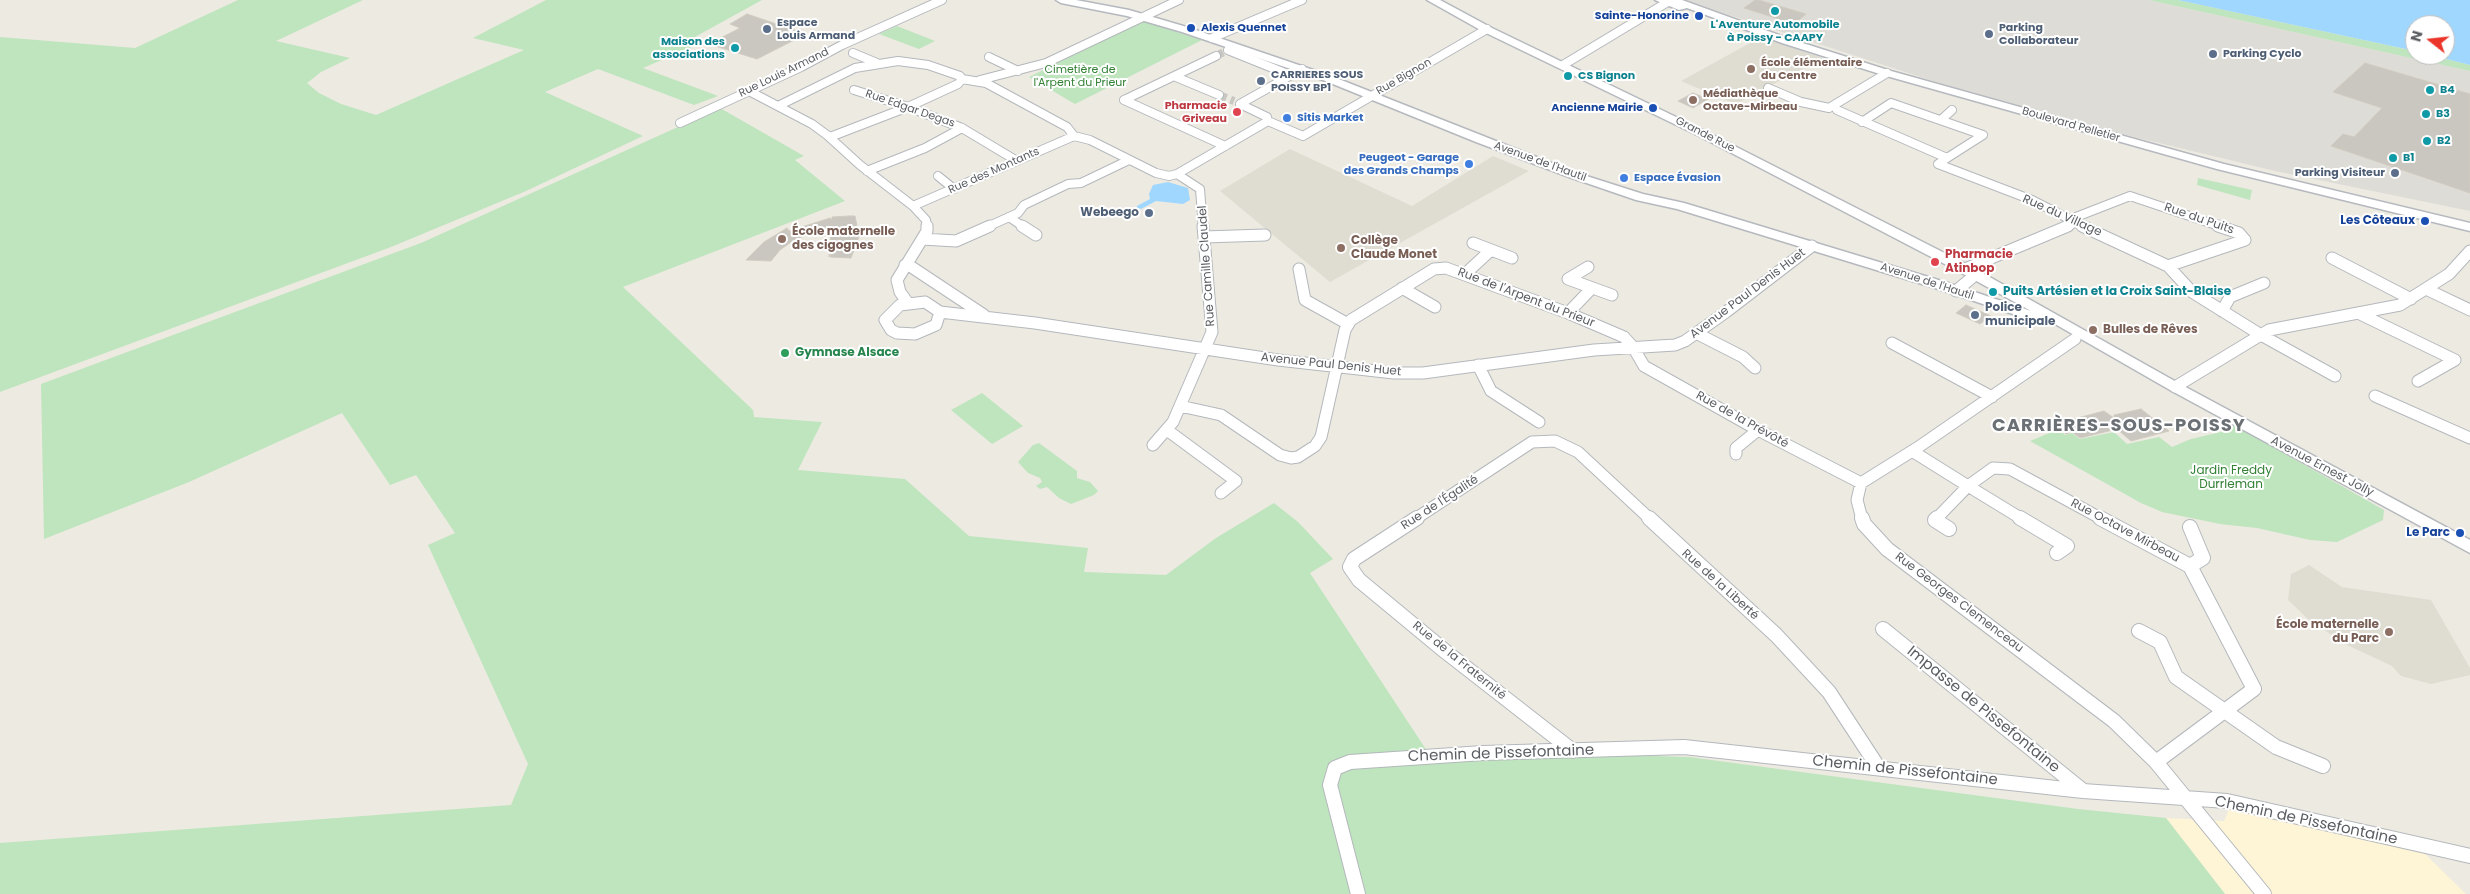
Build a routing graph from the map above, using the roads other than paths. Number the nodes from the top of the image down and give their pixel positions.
1 (942, 0) edge
2 (1061, 0) edge
3 (1180, 0) edge
4 (1302, 0) edge
5 (1432, 0) edge
6 (1668, 1) edge
7 (1143, 16) junction
8 (1487, 29) junction
9 (1212, 38) junction
10 (1229, 49) junction
11 (852, 53) dead end
12 (1216, 56) tunnel mouth
13 (989, 57) dead end
14 (877, 63) junction
15 (1563, 66) junction
16 (1302, 69) junction
17 (1018, 70) junction
18 (1887, 74) junction
19 (1290, 75) junction
20 (1176, 77) junction
21 (962, 79) junction
22 (980, 80) junction
23 (1768, 88) dead end
24 (854, 90) dead end
25 (749, 91) junction
26 (1220, 95) tunnel mouth
27 (1372, 96) junction
28 (778, 106) junction
29 (908, 106) junction
30 (1838, 106) junction
31 (1952, 110) dead end
32 (1941, 120) junction
33 (1268, 121) junction
34 (1862, 122) junction
35 (680, 123) dead end
36 (962, 128) junction
37 (1074, 136) junction
38 (830, 137) junction
39 (1225, 146) junction
40 (1947, 158) junction
41 (1129, 160) junction
42 (1017, 161) junction
43 (867, 171) junction
44 (1176, 174) junction
45 (938, 176) dead end
46 (954, 189) junction
47 (2359, 199) junction
48 (913, 206) junction
49 (1009, 217) junction
50 (2470, 220) edge
51 (2075, 223) junction
52 (2470, 227) edge
53 (1036, 235) dead end
54 (1265, 235) dead end
55 (1204, 237) junction
56 (922, 239) junction
57 (1473, 243) dead end
58 (1812, 246) junction
59 (1490, 250) junction
60 (2470, 251) edge
61 (1512, 258) dead end
62 (2332, 258) dead end
63 (905, 265) junction
64 (2168, 266) junction
65 (1588, 267) dead end
66 (1299, 269) dead end
67 (1970, 272) junction
68 (1464, 274) junction
69 (2264, 283) dead end
70 (1402, 288) junction
71 (1592, 289) junction
72 (2428, 290) junction
73 (1956, 291) junction
74 (1612, 295) dead end
75 (2411, 300) junction
76 (908, 303) junction
77 (1434, 307) dead end
78 (2222, 310) junction
79 (2470, 310) edge
80 (940, 312) junction
81 (1568, 313) junction
82 (2358, 313) junction
83 (2024, 314) junction
84 (985, 316) junction
85 (1348, 324) junction
86 (2065, 325) junction
87 (1696, 333) junction
88 (2261, 335) junction
89 (2075, 339) junction
90 (1892, 344) dead end
91 (1634, 347) junction
92 (1204, 349) junction
93 (1478, 365) junction
94 (1337, 367) junction
95 (1755, 368) dead end
96 (2336, 376) dead end
97 (2418, 381) dead end
98 (2174, 387) junction
99 (2375, 396) dead end
100 (1992, 397) junction
101 (1180, 406) junction
102 (1540, 422) dead end
103 (1167, 430) junction
104 (1758, 430) junction
105 (2470, 438) edge
106 (1532, 442) joint
107 (1153, 445) dead end
108 (1912, 451) junction
109 (1736, 454) dead end
110 (1861, 484) junction
111 (1968, 486) junction
112 (1221, 493) dead end
113 (2190, 527) dead end
114 (1949, 529) dead end
115 (2470, 548) edge
116 (2057, 554) dead end
117 (2190, 566) junction
118 (1350, 567) joint
119 (1883, 629) dead end
120 (2139, 631) dead end
121 (2224, 712) junction
122 (1573, 751) junction
123 (2156, 762) junction
124 (2323, 766) dead end
125 (1878, 767) junction
126 (2083, 791) junction
127 (2185, 800) junction
128 (2470, 856) edge
129 (1358, 894) edge
130 (2264, 894) edge

1 - 25 street, Rue Louis Armand
2 - 7 street, Avenue de l'Hautil
3 - 7 street
4 - 9 street
5 - 8 street, Grande Rue
6 - 15 street
6 - 18 street, Boulevard Pelletier
7 - 9 street, Avenue de l'Hautil
7 - 17 street
8 - 15 street, Grande Rue
8 - 27 street, Rue Bignon
9 - 10 street, Avenue de l'Hautil
10 - 16 street, Avenue de l'Hautil
10 - 19 street, Avenue de l'Hautil
11 - 14 street
12 - 20 street
13 - 17 street
14 - 21 street
14 - 28 street
15 - 67 street, Grande Rue
16 - 19 street
16 - 27 street, Avenue de l'Hautil
17 - 22 street
18 - 30 street
18 - 47 street, Boulevard Pelletier
19 - 33 street
20 - 26 street
20 - 39 street
21 - 22 street
21 - 29 street
22 - 37 street
23 - 30 street
24 - 29 street, Rue Edgar Degas
25 - 28 street
25 - 35 street, Rue Louis Armand
27 - 33 street, Rue Bignon
27 - 58 street, Avenue de l'Hautil
28 - 38 street
29 - 36 street, Rue Edgar Degas
29 - 38 street
30 - 34 street
31 - 32 street
32 - 34 street
32 - 40 street
33 - 39 street
34 - 40 street
36 - 42 street, Rue Edgar Degas
36 - 43 street
37 - 41 street
37 - 42 street, Rue des Montants
38 - 43 street
39 - 44 street
40 - 51 street, Rue du Village
41 - 44 street
41 - 49 street
42 - 46 street, Rue des Montants
43 - 48 street
44 - 55 street, Rue Camille Claudel
45 - 46 street
46 - 48 street, Rue des Montants
47 - 50 street, Boulevard Pelletier
47 - 52 street, Boulevard Pelletier
48 - 56 street
49 - 53 street
49 - 56 street
51 - 64 street, Rue du Village
51 - 64 street, Rue du Puits
51 - 67 street
54 - 55 street
55 - 92 street, Rue Camille Claudel
56 - 63 street
57 - 59 street
58 - 73 street, Avenue de l'Hautil
58 - 87 street, Avenue Paul Denis Huet
59 - 61 street
59 - 68 street
60 - 72 street
62 - 75 street
63 - 76 street
63 - 84 street
64 - 78 street, Rue du Village
65 - 71 street
66 - 85 street
67 - 73 street
67 - 86 street, Grande Rue
68 - 70 street, Rue de l'Arpent du Prieur
68 - 81 street, Rue de l'Arpent du Prieur
69 - 78 street
70 - 77 street
70 - 85 street, Rue de l'Arpent du Prieur
71 - 74 street
71 - 81 street
72 - 75 street
72 - 79 street
73 - 83 street, Avenue de l'Hautil
75 - 82 street
76 - 80 street, Avenue Paul Denis Huet
76 - 80 street
78 - 88 street, Rue du Village
80 - 84 street, Avenue Paul Denis Huet
81 - 91 street, Rue de l'Arpent du Prieur
82 - 88 street
82 - 97 street
83 - 86 street
83 - 89 street, Avenue Ernest Jolly
84 - 92 street, Avenue Paul Denis Huet
85 - 94 street
86 - 98 street, Avenue Ernest Jolly
87 - 91 street, Avenue Paul Denis Huet
87 - 95 street
88 - 96 street, Rue du Village
88 - 98 street
89 - 98 street, Avenue Ernest Jolly
89 - 100 street
90 - 100 street
91 - 93 street, Avenue Paul Denis Huet
91 - 104 street, Rue de la Prévôté
92 - 94 street, Avenue Paul Denis Huet
92 - 101 street, Rue Camille Claudel
93 - 94 street, Avenue Paul Denis Huet
93 - 102 street
94 - 101 street
98 - 115 street, Avenue Ernest Jolly
99 - 105 street
100 - 108 street
101 - 103 street, Rue Camille Claudel
103 - 107 street, Rue Camille Claudel
103 - 112 street
104 - 109 street
104 - 110 street, Rue de la Prévôté
106 - 118 street, Rue de l'Égalité
106 - 125 street, Rue de la Liberté
108 - 110 street
108 - 111 street
110 - 123 street, Rue Georges Clemenceau
111 - 114 street, Rue Octave Mirbeau
111 - 116 street
111 - 117 street, Rue Octave Mirbeau
113 - 117 street
117 - 121 street, Rue Octave Mirbeau
118 - 122 street, Rue de la Fraternité
119 - 126 street, Impasse de Pissefontaine
120 - 121 street
121 - 123 street, Rue Octave Mirbeau
121 - 124 street
122 - 125 street, Chemin de Pissefontaine
122 - 129 street, Chemin de Pissefontaine
123 - 127 street, Rue Georges Clemenceau
125 - 126 street, Chemin de Pissefontaine
126 - 127 street, Chemin de Pissefontaine
127 - 128 street, Chemin de Pissefontaine
127 - 130 street, Rue Georges Clemenceau

